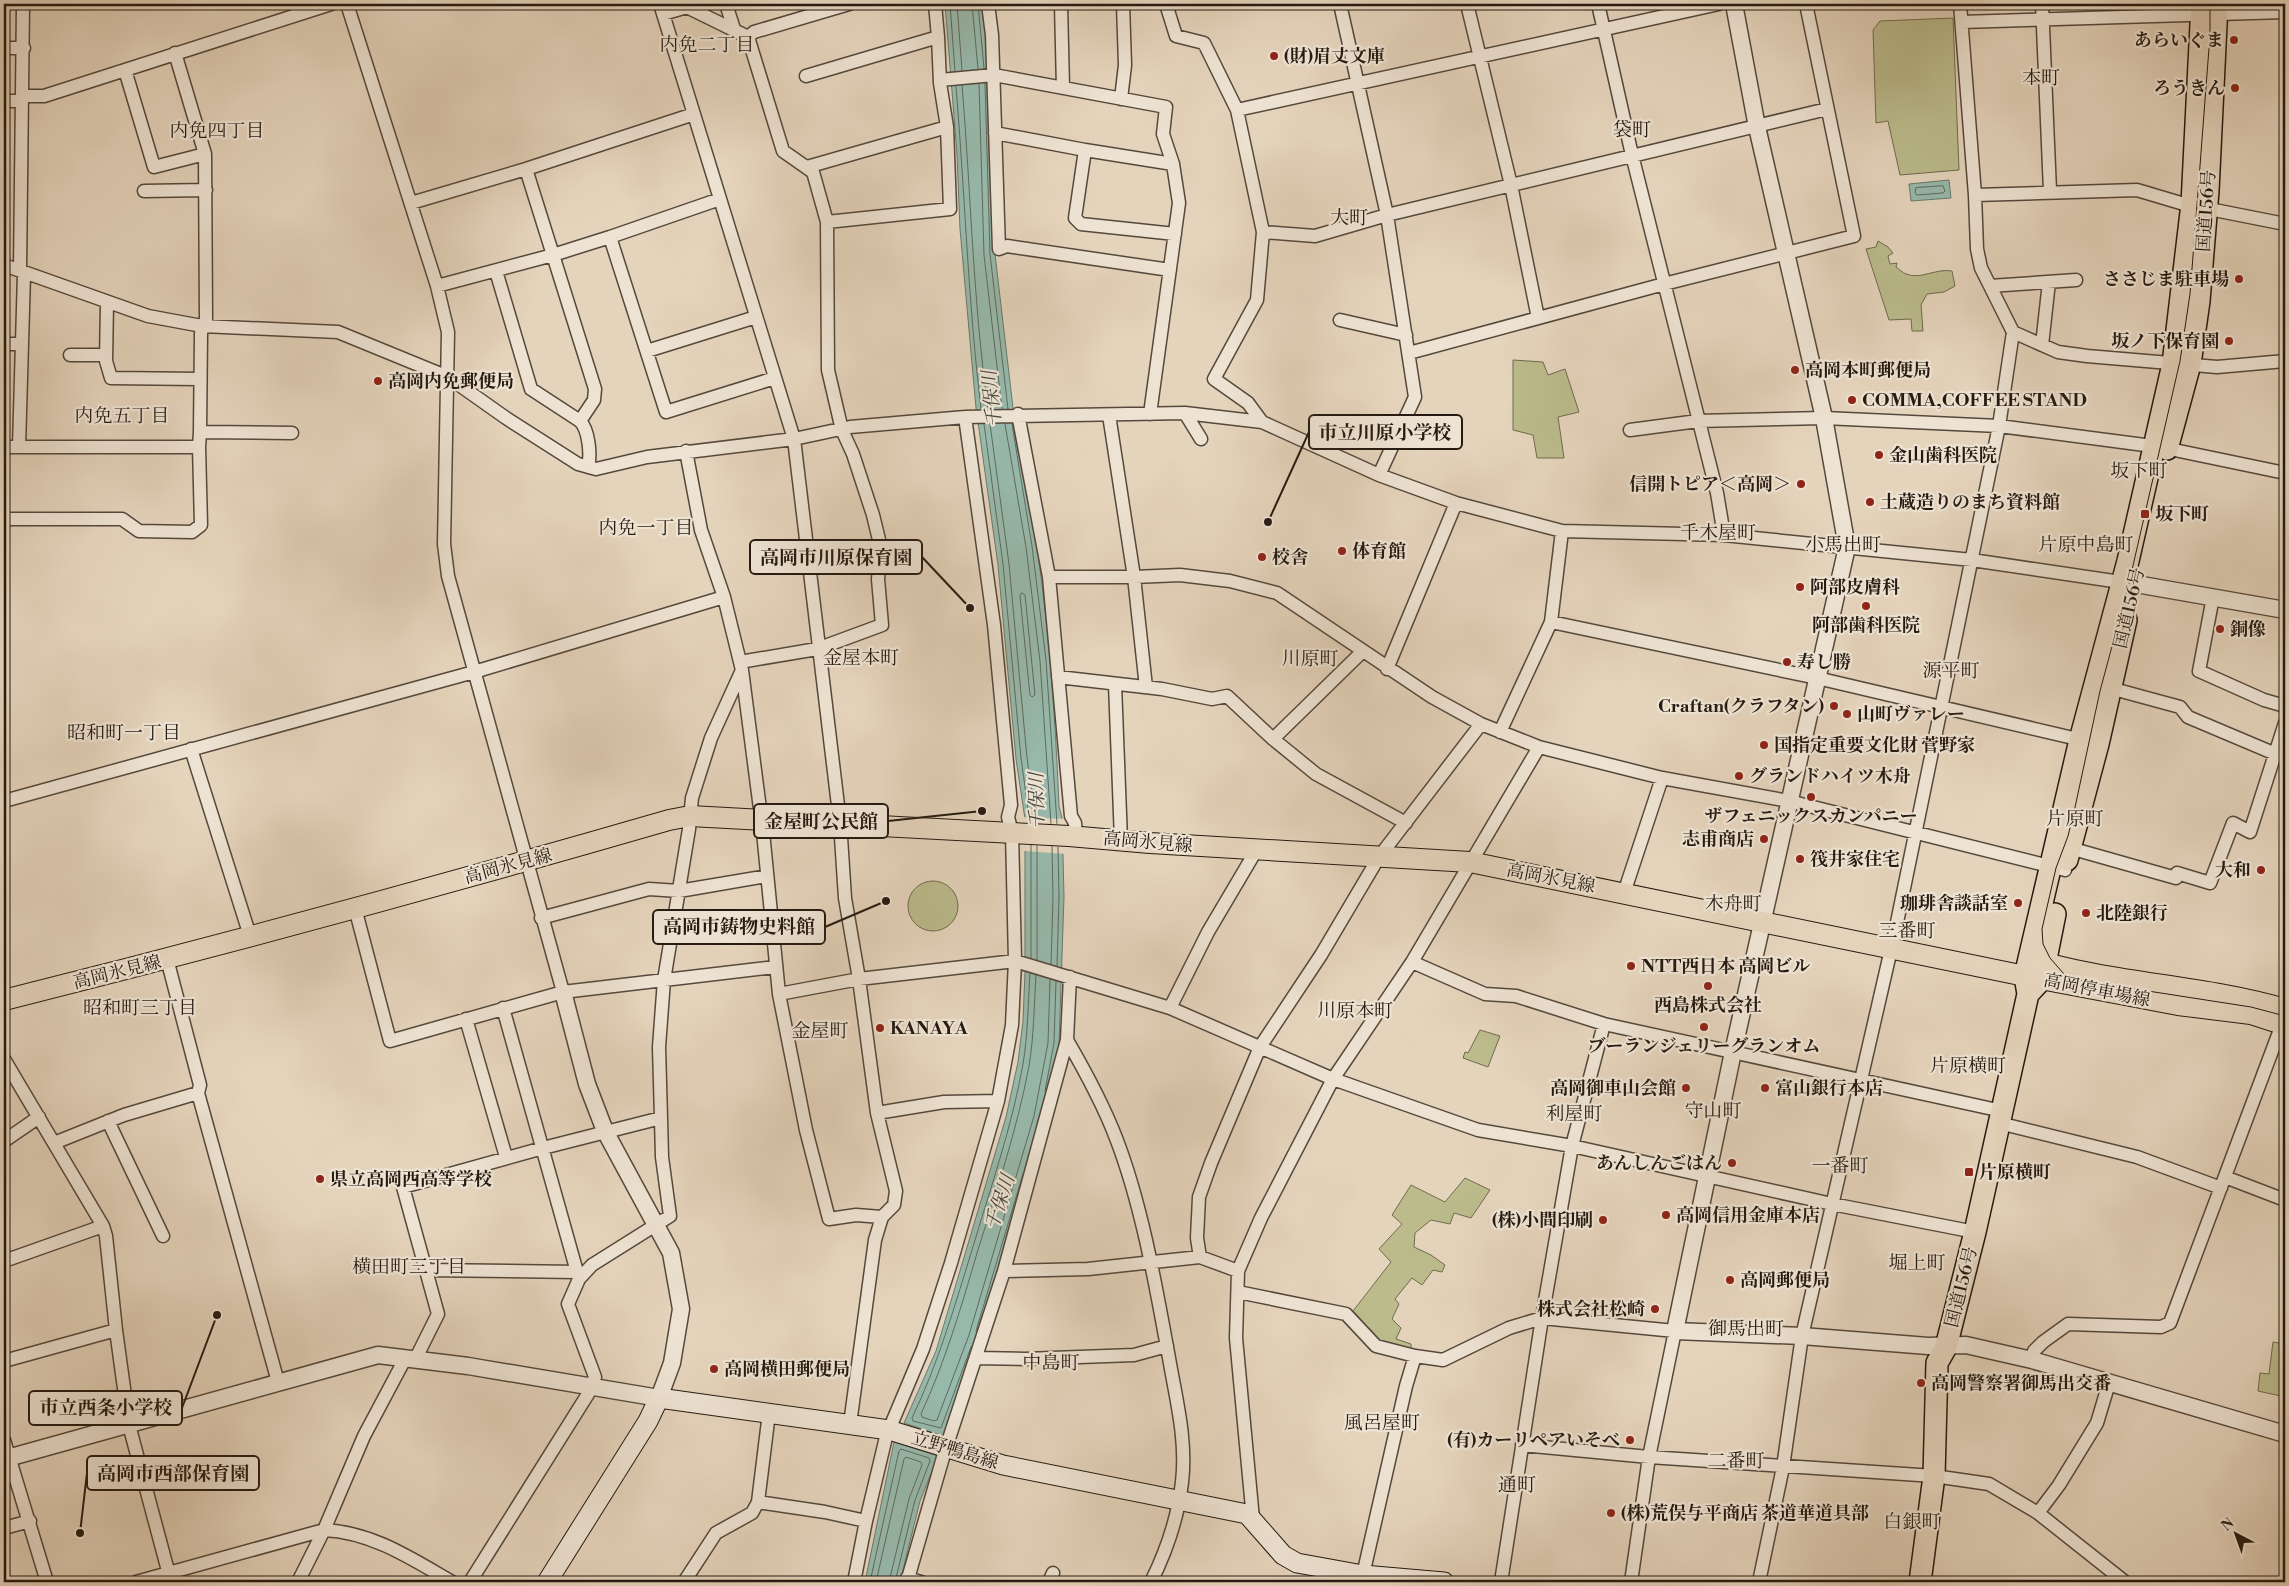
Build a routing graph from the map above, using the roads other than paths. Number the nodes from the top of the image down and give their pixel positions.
1 (23, 4) edge
2 (331, 4) edge
3 (347, 4) edge
4 (726, 4) edge
5 (849, 4) edge
6 (935, 4) edge
7 (988, 4) edge
8 (1061, 4) edge
9 (1123, 4) edge
10 (1166, 4) edge
11 (1340, 4) edge
12 (1467, 4) edge
13 (1598, 4) edge
14 (1719, 4) edge
15 (1734, 4) edge
16 (1806, 4) edge
17 (1960, 4) edge
18 (2042, 4) edge
19 (661, 9) edge
20 (2210, 9) edge
21 (2285, 12) edge
22 (2042, 20) junction
23 (1962, 22) junction
24 (1604, 28) junction
25 (734, 29) junction
26 (748, 37) junction
27 (938, 37) junction
28 (4, 48) edge
29 (24, 48) junction
30 (176, 54) junction
31 (1479, 56) junction
32 (125, 70) junction
33 (992, 75) junction
34 (806, 76) dead end
35 (944, 79) junction
36 (1357, 84) junction
37 (1063, 88) junction
38 (22, 99) junction
39 (1121, 99) junction
40 (4, 101) edge
41 (1827, 109) junction
42 (1237, 110) junction
43 (694, 114) junction
44 (1757, 127) junction
45 (947, 128) junction
46 (996, 133) junction
47 (1085, 150) junction
48 (205, 154) junction
49 (1632, 155) junction
50 (1173, 164) junction
51 (807, 167) junction
52 (526, 169) junction
53 (1511, 185) junction
54 (206, 190) junction
55 (144, 191) dead end
56 (2050, 192) junction
57 (1976, 195) junction
58 (720, 199) junction
59 (410, 203) junction
60 (2199, 205) junction
61 (1387, 215) junction
62 (827, 222) junction
63 (2285, 224) edge
64 (1263, 232) junction
65 (1175, 234) junction
66 (610, 238) junction
67 (1787, 254) junction
68 (553, 255) junction
69 (4, 265) edge
70 (1170, 270) junction
71 (496, 271) junction
72 (22, 272) junction
73 (2076, 280) dead end
74 (2049, 282) junction
75 (1664, 284) junction
76 (437, 286) junction
77 (1990, 286) junction
78 (107, 302) junction
79 (756, 317) junction
80 (1538, 318) junction
81 (1340, 320) dead end
82 (202, 326) junction
83 (2013, 332) junction
84 (1406, 335) junction
85 (4, 344) edge
86 (22, 344) junction
87 (2042, 345) junction
88 (647, 351) junction
89 (1409, 353) junction
90 (70, 354) dead end
91 (106, 355) junction
92 (2285, 361) edge
93 (2182, 364) junction
94 (448, 377) junction
95 (775, 378) junction
96 (200, 379) junction
97 (1185, 413) junction
98 (1018, 414) junction
99 (1150, 414) junction
100 (1109, 415) junction
101 (967, 417) junction
102 (1824, 418) junction
103 (580, 421) junction
104 (1698, 421) junction
105 (1262, 422) junction
106 (1998, 426) junction
107 (842, 430) junction
108 (1630, 430) dead end
109 (200, 432) junction
110 (292, 433) dead end
111 (794, 439) junction
112 (1201, 440) dead end
113 (4, 447) edge
114 (19, 447) junction
115 (200, 447) junction
116 (2160, 448) junction
117 (686, 452) junction
118 (588, 467) junction
119 (2285, 473) edge
120 (1379, 475) junction
121 (1456, 503) junction
122 (4, 519) edge
123 (1562, 531) junction
124 (1724, 535) junction
125 (1847, 547) junction
126 (1972, 560) junction
127 (1049, 577) junction
128 (1134, 577) junction
129 (2129, 583) junction
130 (724, 596) junction
131 (2213, 597) junction
132 (2285, 610) edge
133 (1551, 622) junction
134 (817, 649) junction
135 (1363, 651) junction
136 (741, 666) junction
137 (1387, 668) junction
138 (474, 672) junction
139 (1058, 677) junction
140 (1817, 678) junction
141 (1115, 684) junction
142 (1146, 687) junction
143 (2110, 688) junction
144 (2285, 706) edge
145 (1941, 708) junction
146 (2285, 723) edge
147 (1481, 724) junction
148 (1500, 732) junction
149 (1273, 739) junction
150 (2089, 742) junction
151 (1539, 747) junction
152 (191, 749) junction
153 (2281, 757) edge
154 (1662, 778) junction
155 (4, 801) edge
156 (1789, 801) junction
157 (690, 816) junction
158 (761, 818) junction
159 (840, 822) junction
160 (1406, 822) junction
161 (1915, 832) junction
162 (1017, 834) junction
163 (1072, 836) junction
164 (1121, 840) junction
165 (2070, 848) junction
166 (1257, 850) junction
167 (1379, 856) junction
168 (526, 861) junction
169 (1470, 862) junction
170 (2058, 868) junction
171 (767, 876) junction
172 (679, 891) junction
173 (1624, 893) junction
174 (355, 908) junction
175 (541, 918) junction
176 (1763, 922) junction
177 (250, 936) junction
178 (1891, 947) junction
179 (167, 959) junction
180 (1017, 962) junction
181 (1412, 962) junction
182 (775, 967) junction
183 (1067, 976) junction
184 (2035, 978) junction
185 (859, 979) junction
186 (664, 980) junction
187 (563, 992) junction
188 (779, 994) junction
189 (4, 1000) edge
190 (503, 1008) junction
191 (1170, 1008) junction
192 (2284, 1018) edge
193 (466, 1019) junction
194 (1604, 1024) junction
195 (1067, 1040) junction
196 (1260, 1047) junction
197 (1733, 1052) junction
198 (4, 1058) edge
199 (1333, 1079) junction
200 (1861, 1081) junction
201 (198, 1093) junction
202 (998, 1101) junction
203 (877, 1113) junction
204 (38, 1117) junction
205 (2000, 1117) junction
206 (660, 1118) junction
207 (108, 1121) junction
208 (605, 1131) junction
209 (4, 1141) edge
210 (54, 1143) junction
211 (1572, 1146) junction
212 (542, 1148) junction
213 (506, 1158) junction
214 (1706, 1175) junction
215 (2223, 1182) junction
216 (2285, 1200) edge
217 (1832, 1204) junction
218 (882, 1217) junction
219 (657, 1223) junction
220 (103, 1226) junction
221 (1975, 1232) junction
222 (163, 1236) dead end
223 (1200, 1257) junction
224 (4, 1261) edge
225 (1150, 1263) junction
226 (426, 1270) junction
227 (1004, 1271) junction
228 (1238, 1271) junction
229 (578, 1275) junction
230 (1238, 1292) junction
231 (1542, 1318) junction
232 (116, 1330) junction
233 (1675, 1331) junction
234 (1802, 1336) junction
235 (1167, 1346) junction
236 (1946, 1347) junction
237 (1415, 1356) junction
238 (411, 1357) junction
239 (976, 1358) junction
240 (2032, 1360) junction
241 (4, 1362) edge
242 (278, 1382) junction
243 (2109, 1383) junction
244 (592, 1386) junction
245 (659, 1398) junction
246 (769, 1412) junction
247 (850, 1424) junction
248 (129, 1425) junction
249 (891, 1431) junction
250 (2285, 1434) edge
251 (4, 1440) edge
252 (1522, 1445) junction
253 (944, 1446) junction
254 (1648, 1457) junction
255 (7, 1459) edge
256 (1783, 1467) junction
257 (1934, 1476) junction
258 (1179, 1501) junction
259 (758, 1502) junction
260 (2038, 1513) junction
261 (1253, 1519) junction
262 (30, 1521) junction
263 (866, 1521) junction
264 (4, 1528) edge
265 (324, 1530) junction
266 (1363, 1575) junction
267 (170, 1578) edge
268 (907, 1580) edge
269 (47, 1582) edge
270 (136, 1582) edge
271 (298, 1582) edge
272 (452, 1582) edge
273 (470, 1582) edge
274 (547, 1582) edge
275 (684, 1582) edge
276 (854, 1582) edge
277 (921, 1582) edge
278 (1152, 1582) edge
279 (1444, 1582) edge
280 (1500, 1582) edge
281 (1631, 1582) edge
282 (1759, 1582) edge
283 (1920, 1582) edge
284 (2125, 1582) edge

1 - 29 street
2 - 30 street
3 - 59 street
4 - 25 street
5 - 26 street
6 - 27 street
7 - 33 street
8 - 37 street
9 - 39 street
10 - 42 street
11 - 36 street
12 - 31 street
13 - 24 street
14 - 24 street
15 - 44 street
16 - 41 street
17 - 23 street
18 - 22 street
19 - 25 street
19 - 43 street
20 - 21 street
20 - 22 street
20 - 60 highway, 国道156号
22 - 23 street
22 - 56 street
23 - 57 street
24 - 31 street
24 - 49 street
25 - 26 street
26 - 51 street
27 - 34 street
27 - 35 street
28 - 29 street
29 - 38 street
30 - 32 street
30 - 48 street
31 - 36 street
31 - 53 street
32 - 38 street
32 - 48 street
33 - 35 street
33 - 37 street
33 - 46 street
35 - 45 street
36 - 42 street
36 - 61 street
37 - 39 street
38 - 40 street
38 - 72 street
39 - 50 street
41 - 44 street
41 - 67 street
42 - 64 street
43 - 52 street
43 - 58 street
44 - 49 street
44 - 67 street
45 - 51 street
45 - 62 street
46 - 47 street
46 - 70 street
47 - 50 street
47 - 65 street
48 - 54 street
49 - 53 street
49 - 75 street
50 - 65 street
51 - 62 street
52 - 59 street
52 - 68 street
53 - 61 street
53 - 80 street
54 - 55 street
54 - 82 street
56 - 57 street
56 - 60 street
57 - 77 street
58 - 66 street
58 - 79 street
59 - 76 street
60 - 63 street
60 - 93 highway, 国道156号
61 - 64 street
61 - 84 street
62 - 107 street
64 - 105 street
65 - 70 street
66 - 68 street
66 - 88 street
67 - 75 street
67 - 102 street
68 - 71 street
68 - 103 street
69 - 72 street
70 - 99 street
71 - 76 street
71 - 103 street
72 - 78 street
72 - 86 street
73 - 74 street
74 - 77 street
74 - 87 street
75 - 80 street
75 - 104 street
76 - 94 street
77 - 83 street
78 - 82 street
78 - 91 street
79 - 88 street
79 - 95 street
80 - 89 street
81 - 84 street
82 - 94 street
82 - 96 street
83 - 87 street
83 - 106 street
84 - 89 street
85 - 86 street
86 - 114 street
87 - 93 street
88 - 95 street
89 - 120 street
90 - 91 street
91 - 96 street
92 - 93 street
93 - 116 highway, 国道156号
94 - 118 street
94 - 138 street
95 - 111 street
96 - 109 street
97 - 99 street
97 - 105 street
97 - 112 street
98 - 100 street
98 - 101 street
98 - 127 street
99 - 100 street
100 - 128 street
101 - 107 street
101 - 162 street
102 - 104 street
102 - 106 street
102 - 125 street
103 - 118 street
104 - 108 street
104 - 124 street
105 - 120 street
106 - 116 street
106 - 126 street
107 - 111 street
107 - 134 street
109 - 110 street
109 - 115 street
111 - 117 street
111 - 134 street
113 - 114 street
114 - 115 street
115 - 122 street
116 - 119 street
116 - 129 highway, 国道156号
117 - 118 street
117 - 130 street
120 - 121 street
121 - 123 street
121 - 137 street
123 - 124 street
123 - 133 street
124 - 125 street
125 - 126 street
125 - 140 street
126 - 129 street
126 - 145 street
127 - 128 street
127 - 139 street
128 - 135 street
128 - 142 street
129 - 131 street
129 - 143 highway, 国道156号
129 - 150 highway, 国道156号
130 - 136 street
130 - 138 street
131 - 132 street
131 - 144 street
133 - 140 street
133 - 148 street
134 - 136 street
134 - 159 street
135 - 137 street
135 - 149 street
136 - 157 street
136 - 158 street
137 - 147 street
138 - 152 street
138 - 168 street
139 - 141 street
139 - 163 street
140 - 145 street
140 - 156 street
141 - 142 street
141 - 164 street
142 - 149 street
143 - 150 highway, 国道156号
143 - 153 street
145 - 150 street
145 - 161 street
146 - 153 street
147 - 148 street
147 - 160 street
148 - 151 street
149 - 160 street
150 - 165 highway, 国道156号
150 - 170 highway, 国道156号
151 - 154 street
151 - 169 street
152 - 155 street
152 - 177 street
153 - 165 street
154 - 156 street
154 - 173 street
156 - 161 street
156 - 176 street
157 - 158 main road, 高岡氷見線
157 - 168 main road, 高岡氷見線
157 - 172 street
158 - 159 main road, 高岡氷見線
158 - 171 street
159 - 162 main road, 高岡氷見線
159 - 185 street
160 - 167 street
161 - 170 street
161 - 178 street
162 - 163 main road, 高岡氷見線
162 - 180 street
163 - 164 main road, 高岡氷見線
164 - 166 main road, 高岡氷見線
165 - 170 highway, 国道156号
166 - 167 main road, 高岡氷見線
166 - 191 street
167 - 169 main road, 高岡氷見線
167 - 196 street
168 - 174 main road, 高岡氷見線
168 - 175 street
169 - 173 main road, 高岡氷見線
169 - 181 street
170 - 184 highway, 国道156号
171 - 172 street
171 - 182 street
172 - 175 street
172 - 186 street
173 - 176 main road, 高岡氷見線
174 - 177 main road, 高岡氷見線
174 - 193 street
175 - 187 street
176 - 178 main road, 高岡氷見線
176 - 197 street
177 - 179 main road, 高岡氷見線
178 - 184 main road, 高岡氷見線
178 - 200 street
179 - 189 main road, 高岡氷見線
179 - 201 street
180 - 183 street
180 - 185 street
180 - 202 street
181 - 194 street
181 - 199 street
182 - 186 street
182 - 188 street
183 - 191 street
183 - 195 street
184 - 192 main road, 高岡停車場線
184 - 205 highway, 国道156号
185 - 188 street
185 - 203 street
186 - 187 street
186 - 206 street
187 - 190 street
187 - 208 street
188 - 218 street
190 - 193 street
190 - 212 street
191 - 196 street
192 - 215 street
193 - 213 street
194 - 197 street
194 - 211 street
195 - 225 street
195 - 227 street
196 - 199 street
196 - 223 street
197 - 200 street
197 - 214 street
198 - 204 street
199 - 211 street
199 - 228 street
200 - 205 street
200 - 217 street
201 - 207 street
201 - 242 street
202 - 203 street
202 - 249 street
203 - 218 street
204 - 209 street
204 - 210 street
205 - 215 street
205 - 221 highway, 国道156号
206 - 208 street
206 - 219 street
207 - 210 street
207 - 222 street
208 - 212 street
208 - 219 street
210 - 220 street
211 - 214 street
211 - 231 street
212 - 213 street
212 - 229 street
213 - 226 street
214 - 217 street
214 - 233 street
215 - 216 street
215 - 240 street
217 - 221 street
217 - 234 street
218 - 247 street
219 - 229 street
219 - 245 street
220 - 224 street
220 - 232 street
221 - 236 highway, 国道156号
223 - 225 street
223 - 228 street
225 - 227 street
225 - 235 street
226 - 229 street
226 - 238 street
227 - 239 street
228 - 230 street
229 - 244 street
230 - 237 street
230 - 261 street
231 - 233 street
231 - 237 street
231 - 252 street
232 - 241 street
232 - 248 street
233 - 234 street
233 - 254 street
234 - 236 street
234 - 256 street
235 - 239 street
235 - 258 street
236 - 240 street
236 - 257 highway, 国道156号
237 - 266 street
238 - 242 street
238 - 244 street
238 - 265 street
239 - 253 street
240 - 243 street
242 - 248 street
243 - 250 street
243 - 260 street
244 - 245 street
244 - 273 street
245 - 246 main road, 立野鴨島線
245 - 274 main road
246 - 247 main road, 立野鴨島線
246 - 259 street
247 - 249 main road, 立野鴨島線
248 - 255 street
248 - 267 street
249 - 253 main road, 立野鴨島線
249 - 263 street
251 - 255 street
252 - 254 street
252 - 280 street
253 - 258 main road, 立野鴨島線
253 - 268 street
254 - 256 street
254 - 281 street
255 - 262 street
256 - 257 street
256 - 282 street
257 - 260 street
257 - 283 highway, 国道156号
258 - 261 main road, 立野鴨島線
258 - 278 street
259 - 263 street
259 - 275 street
260 - 284 street
261 - 266 main road
262 - 264 street
262 - 269 street
263 - 276 street
265 - 267 street
265 - 271 street
265 - 272 street
266 - 279 main road
267 - 270 street
268 - 277 street

